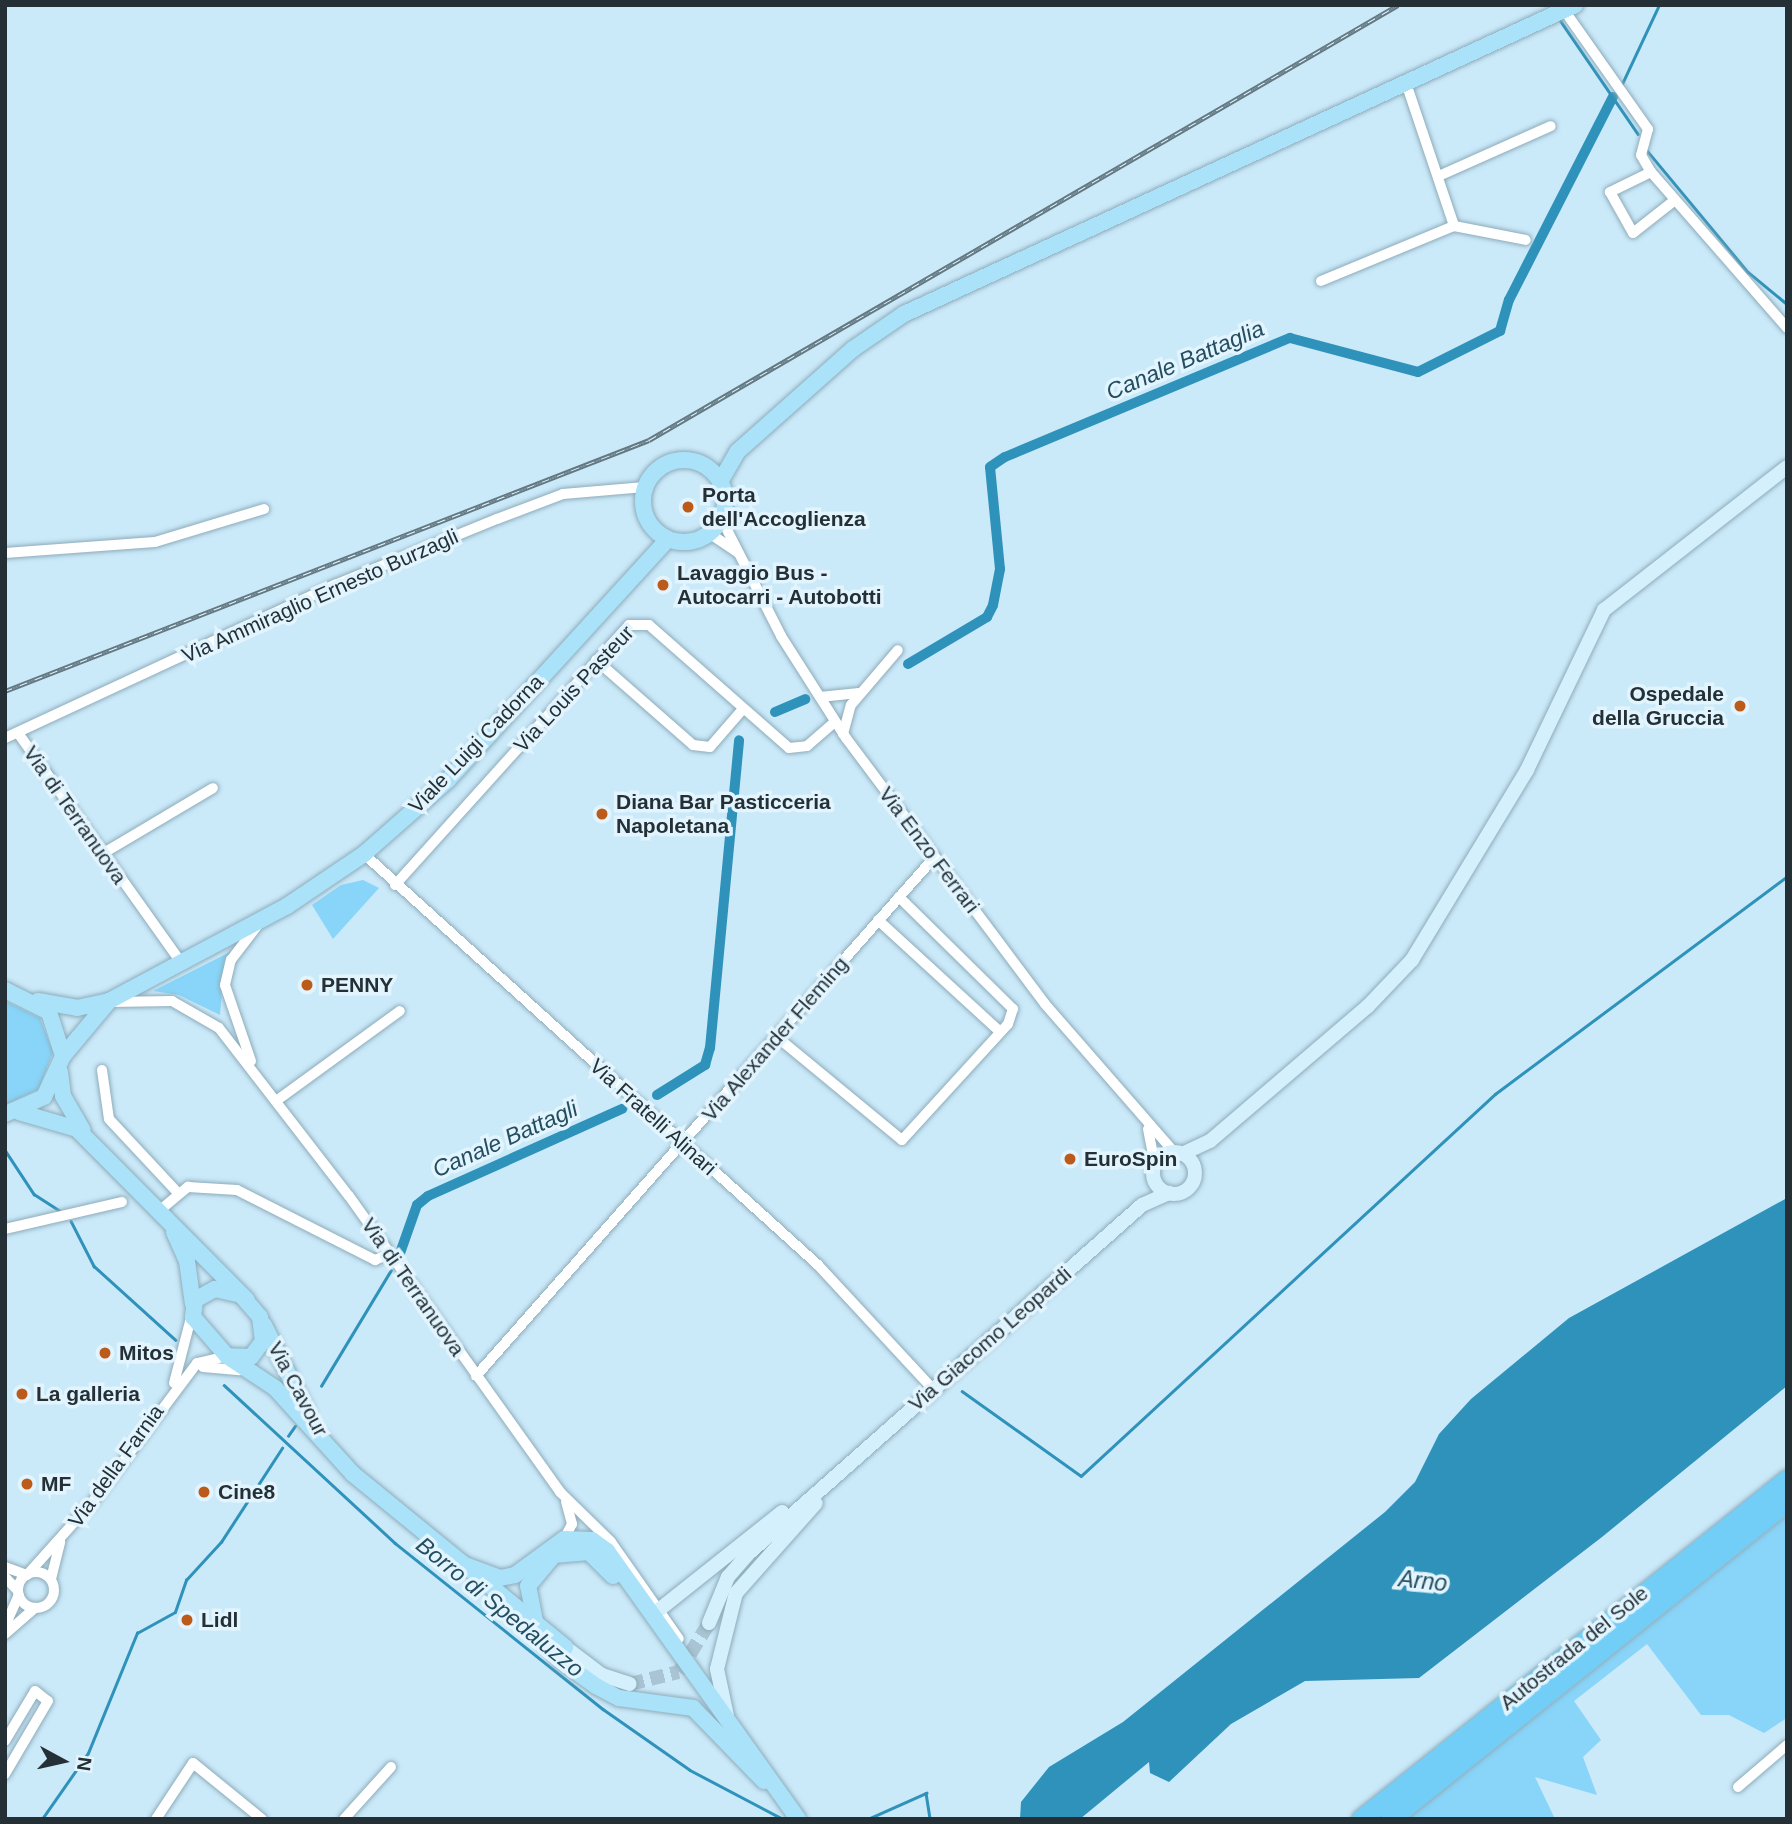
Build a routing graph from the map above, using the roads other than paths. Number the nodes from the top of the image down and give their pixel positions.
1 (1569, 8) edge
2 (1406, 83) junction
3 (1551, 126) dead end
4 (1651, 172) junction
5 (1441, 175) junction
6 (1675, 200) junction
7 (1454, 226) junction
8 (1526, 240) dead end
9 (1321, 281) dead end
10 (1787, 328) edge
11 (737, 452) junction
12 (704, 466) junction
13 (1787, 467) edge
14 (720, 482) junction
15 (645, 487) junction
16 (264, 509) dead end
17 (721, 518) junction
18 (651, 526) junction
19 (709, 533) junction
20 (668, 539) junction
21 (738, 552) junction
22 (5, 553) edge
23 (641, 566) junction
24 (898, 650) dead end
25 (596, 660) junction
26 (859, 693) junction
27 (820, 697) junction
28 (742, 710) junction
29 (835, 722) junction
30 (18, 733) junction
31 (843, 734) junction
32 (5, 738) edge
33 (213, 788) dead end
34 (102, 854) junction
35 (364, 854) junction
36 (933, 859) junction
37 (395, 885) junction
38 (898, 897) junction
39 (264, 919) junction
40 (878, 920) junction
41 (182, 964) junction
42 (5, 990) edge
43 (38, 1001) junction
44 (109, 1001) junction
45 (400, 1012) dead end
46 (999, 1031) junction
47 (777, 1037) junction
48 (62, 1064) junction
49 (102, 1070) dead end
50 (263, 1083) junction
51 (276, 1101) junction
52 (12, 1113) edge
53 (1148, 1128) junction
54 (1210, 1141) junction
55 (92, 1143) junction
56 (684, 1146) junction
57 (1178, 1153) junction
58 (1194, 1167) junction
59 (1155, 1171) junction
60 (177, 1192) junction
61 (1169, 1193) junction
62 (122, 1202) dead end
63 (1142, 1205) junction
64 (163, 1216) junction
65 (5, 1229) edge
66 (389, 1254) junction
67 (247, 1300) junction
68 (192, 1307) junction
69 (262, 1322) junction
70 (227, 1356) junction
71 (190, 1371) junction
72 (254, 1376) junction
73 (476, 1376) junction
74 (933, 1389) junction
75 (170, 1393) junction
76 (335, 1455) junction
77 (839, 1474) junction
78 (1787, 1479) edge
79 (561, 1492) junction
80 (1787, 1501) edge
81 (61, 1538) junction
82 (564, 1539) junction
83 (457, 1562) junction
84 (5, 1567) edge
85 (27, 1575) junction
86 (5, 1577) edge
87 (51, 1579) junction
88 (19, 1593) junction
89 (36, 1608) junction
90 (660, 1609) junction
91 (519, 1611) junction
92 (535, 1621) junction
93 (709, 1623) tunnel mouth
94 (5, 1626) edge
95 (5, 1634) edge
96 (565, 1647) joint
97 (630, 1684) tunnel mouth
98 (705, 1685) junction
99 (727, 1716) junction
100 (5, 1741) edge
101 (1787, 1745) edge
102 (391, 1767) dead end
103 (5, 1774) edge
104 (771, 1787) junction
105 (1738, 1787) dead end
106 (795, 1815) edge
107 (156, 1819) edge
108 (262, 1819) edge
109 (344, 1819) edge
110 (1361, 1819) edge
111 (1390, 1819) edge

1 - 2 main road
1 - 4 street
2 - 5 street
2 - 11 main road
3 - 5 street
4 - 6 street
4 - 6 street
5 - 7 street
6 - 10 street
7 - 8 street
7 - 9 street
11 - 12 main road
11 - 14 main road
12 - 14 main road
12 - 15 main road
13 - 54 street, Via Giacomo Leopardi
14 - 17 main road
15 - 18 main road
15 - 30 street, Via Ammiraglio Ernesto Burzagli
16 - 22 street
17 - 19 main road
17 - 21 street, Via Enzo Ferrari
18 - 20 main road
18 - 23 main road, Viale Luigi Cadorna
19 - 20 main road
19 - 21 street
20 - 23 main road, Viale Luigi Cadorna
21 - 27 street, Via Enzo Ferrari
23 - 35 main road, Viale Luigi Cadorna
24 - 26 street
25 - 28 street, Via Louis Pasteur
25 - 28 street
25 - 37 street, Via Louis Pasteur
26 - 27 street
26 - 31 street
27 - 29 street, Via Enzo Ferrari
28 - 29 street, Via Louis Pasteur
29 - 31 street, Via Enzo Ferrari
30 - 32 street, Via Ammiraglio Ernesto Burzagli
30 - 34 street, Via di Terranuova
31 - 36 street, Via Enzo Ferrari
33 - 34 street
34 - 41 street, Via di Terranuova
35 - 37 street, Via Fratelli Alinari
35 - 39 main road, Viale Luigi Cadorna
36 - 38 street, Via Alexander Fleming
36 - 53 street, Via Enzo Ferrari
37 - 56 street, Via Fratelli Alinari
38 - 40 street, Via Alexander Fleming
38 - 46 street
39 - 41 main road, Viale Luigi Cadorna
39 - 50 street, Via di Terranuova
40 - 46 street
40 - 47 street, Via Alexander Fleming
41 - 44 main road, Viale Luigi Cadorna
42 - 43 main road, Viale Luigi Cadorna
43 - 44 main road, Viale Luigi Cadorna
43 - 48 main road, Via Cavour
44 - 48 main road, Viale Luigi Cadorna
44 - 50 street, Via di Terranuova
45 - 51 street
46 - 47 street
47 - 56 street, Via Alexander Fleming
48 - 52 main road, Viale Luigi Cadorna
48 - 55 main road, Via Cavour
49 - 60 street
50 - 51 street, Via di Terranuova
51 - 66 street, Via di Terranuova
52 - 55 main road, Via Cavour
53 - 57 street, Via Enzo Ferrari
53 - 59 street
54 - 57 street, Via Giacomo Leopardi
54 - 58 street, Via Giacomo Leopardi
55 - 64 main road, Via Cavour
56 - 73 street, Via Alexander Fleming
56 - 74 street, Via Fratelli Alinari
57 - 58 street
57 - 59 street, Via Giacomo Leopardi
58 - 61 street, Via Giacomo Leopardi
59 - 61 street
59 - 63 street, Via Giacomo Leopardi
60 - 64 street
60 - 66 street
61 - 63 street, Via Giacomo Leopardi
62 - 65 street
63 - 74 street, Via Giacomo Leopardi
64 - 67 main road, Via Cavour
64 - 68 main road, Via Cavour
66 - 73 street, Via di Terranuova
67 - 68 main road
67 - 69 main road, Via Cavour
68 - 70 main road, Via Cavour
68 - 75 street, Via della Farnia
69 - 70 main road, Via Cavour
69 - 76 main road, Via Cavour
70 - 71 street, Via della Farnia
70 - 72 main road, Via Cavour
71 - 72 street
71 - 75 street, Via della Farnia
72 - 76 main road, Via Cavour
73 - 79 street, Via di Terranuova
74 - 77 street, Via Giacomo Leopardi
75 - 81 street, Via della Farnia
76 - 83 main road, Via Cavour
77 - 90 street, Via Giacomo Leopardi
77 - 93 street, Via Giacomo Leopardi
77 - 99 street, Via Giacomo Leopardi
78 - 110 highway, Autostrada del Sole
79 - 82 street, Via di Terranuova
79 - 90 street, Via di Terranuova
80 - 111 highway, Autostrada del Sole
81 - 85 street, Via della Farnia
81 - 87 street, Via della Farnia
82 - 83 main road
82 - 98 main road
83 - 91 main road, Via Cavour
84 - 85 street
85 - 87 street
85 - 88 street, Via della Farnia
86 - 88 street
87 - 89 street, Via della Farnia
88 - 89 street
88 - 94 street, Via della Farnia
89 - 95 street, Via della Farnia
90 - 98 street, Via di Terranuova
91 - 92 main road, Via Cavour
91 - 104 main road, Via Cavour
92 - 96 main road, Via Cavour
92 - 104 main road
96 - 97 street
98 - 99 main road
99 - 106 main road
100 - 103 street
101 - 105 street
102 - 109 street
104 - 106 main road, Via Cavour
107 - 108 street

